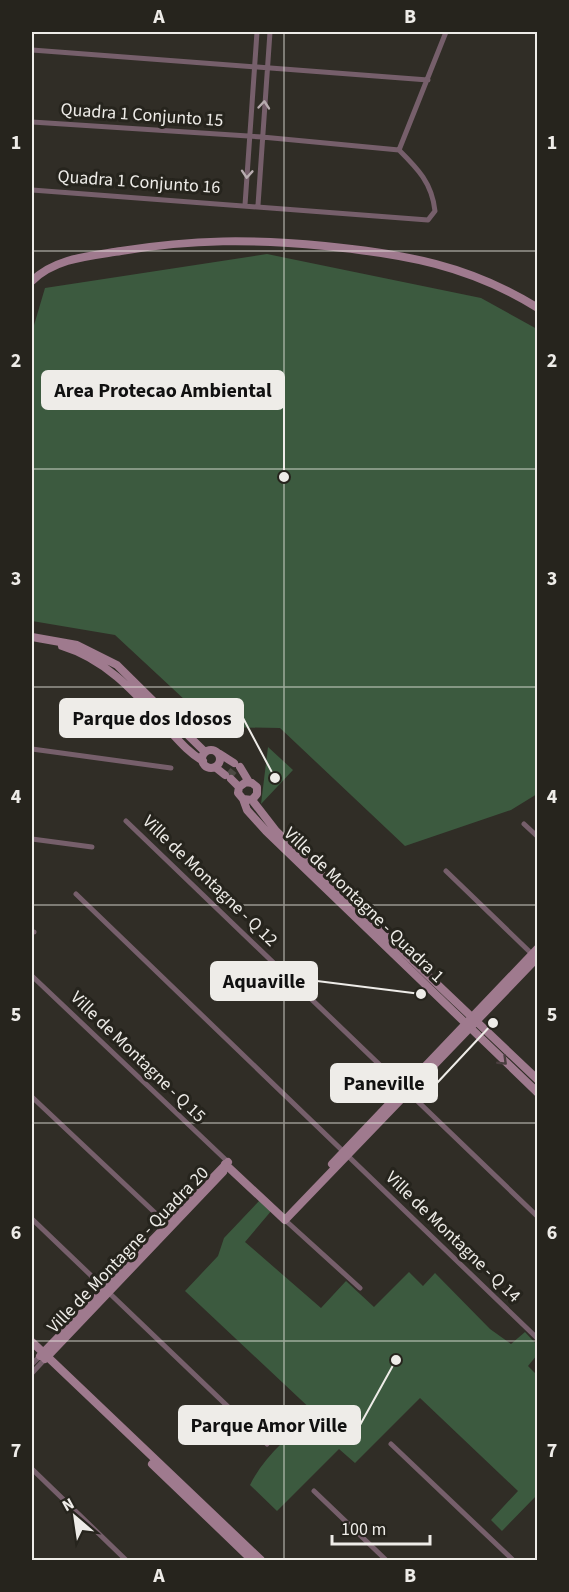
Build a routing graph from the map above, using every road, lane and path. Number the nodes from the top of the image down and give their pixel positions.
1 (256, 32) edge
2 (270, 32) edge
3 (446, 32) edge
4 (32, 50) edge
5 (253, 68) junction
6 (268, 69) junction
7 (428, 80) junction
8 (32, 122) edge
9 (250, 137) junction
10 (262, 137) junction
11 (399, 150) junction
12 (32, 190) edge
13 (245, 205) junction
14 (258, 205) junction
15 (32, 280) edge
16 (537, 308) edge
17 (35, 638) edge
18 (32, 749) edge
19 (205, 752) junction
20 (220, 754) junction
21 (203, 761) junction
22 (216, 766) junction
23 (171, 768) dead end
24 (244, 784) junction
25 (243, 799) junction
26 (252, 800) junction
27 (126, 821) dead end
28 (524, 824) dead end
29 (537, 837) edge
30 (32, 839) edge
31 (92, 847) dead end
32 (447, 871) dead end
33 (314, 872) junction
34 (76, 894) dead end
35 (536, 955) edge
36 (32, 976) edge
37 (470, 1023) junction
38 (537, 1080) edge
39 (406, 1090) junction
40 (537, 1093) edge
41 (32, 1097) edge
42 (345, 1154) junction
43 (226, 1164) junction
44 (537, 1217) edge
45 (285, 1218) junction
46 (32, 1219) edge
47 (169, 1225) junction
48 (360, 1287) dead end
49 (107, 1292) junction
50 (537, 1339) edge
51 (32, 1342) edge
52 (32, 1348) edge
53 (43, 1357) junction
54 (32, 1364) edge
55 (32, 1373) edge
56 (267, 1444) dead end
57 (391, 1444) dead end
58 (32, 1469) edge
59 (314, 1491) dead end
60 (126, 1560) edge
61 (252, 1560) edge
62 (261, 1560) edge
63 (386, 1560) edge
64 (513, 1560) edge

1 - 5 street
2 - 6 street
3 - 7 street
4 - 5 street
5 - 6 street
5 - 9 street
6 - 7 street
10 -> 6 street
7 - 11 street
8 - 9 street, Quadra 1 Conjunto 15
9 - 10 street, Quadra 1 Conjunto 15
9 -> 13 street
10 - 11 street, Quadra 1 Conjunto 15
10 - 14 street
11 - 14 street, Quadra 1 Conjunto 16
12 - 13 street, Quadra 1 Conjunto 16
13 - 14 street, Quadra 1 Conjunto 16
15 - 16 street
17 - 19 street
17 - 21 street
18 - 23 street
19 - 20 street
19 - 21 street
20 - 22 street
20 - 24 street
21 - 22 street
22 - 24 street
24 - 25 street, Ville de Montagne - Quadra 1
24 - 26 street
25 - 26 street
25 - 33 street, Ville de Montagne - Quadra 1
26 - 33 street, Ville de Montagne - Quadra 1
27 - 39 street, Ville de Montagne - Q 12
28 - 29 street
30 - 31 street
32 - 35 street
33 - 37 street, Ville de Montagne - Quadra 1
34 - 42 street, Ville de Montagne - Q 14
35 - 37 street
36 - 43 street, Ville de Montagne - Q 15
37 - 38 street
37 - 39 street
37 -> 40 street
39 - 42 street
39 - 44 street, Ville de Montagne - Q 12
41 - 47 street
42 - 45 street
42 - 50 street, Ville de Montagne - Q 14
43 - 45 street, Ville de Montagne - Quadra 20
43 - 47 street, Ville de Montagne - Quadra 20
45 - 48 street
46 - 49 street
47 - 49 street, Ville de Montagne - Quadra 20
49 - 53 street, Ville de Montagne - Quadra 20
49 - 56 street
51 - 53 street
52 - 53 street
53 - 54 street
53 - 55 street
53 - 61 street, Ville de Montagne - Quadra 20
53 - 62 street, Ville de Montagne - Quadra 20
57 - 64 street
58 - 60 street
59 - 63 street

